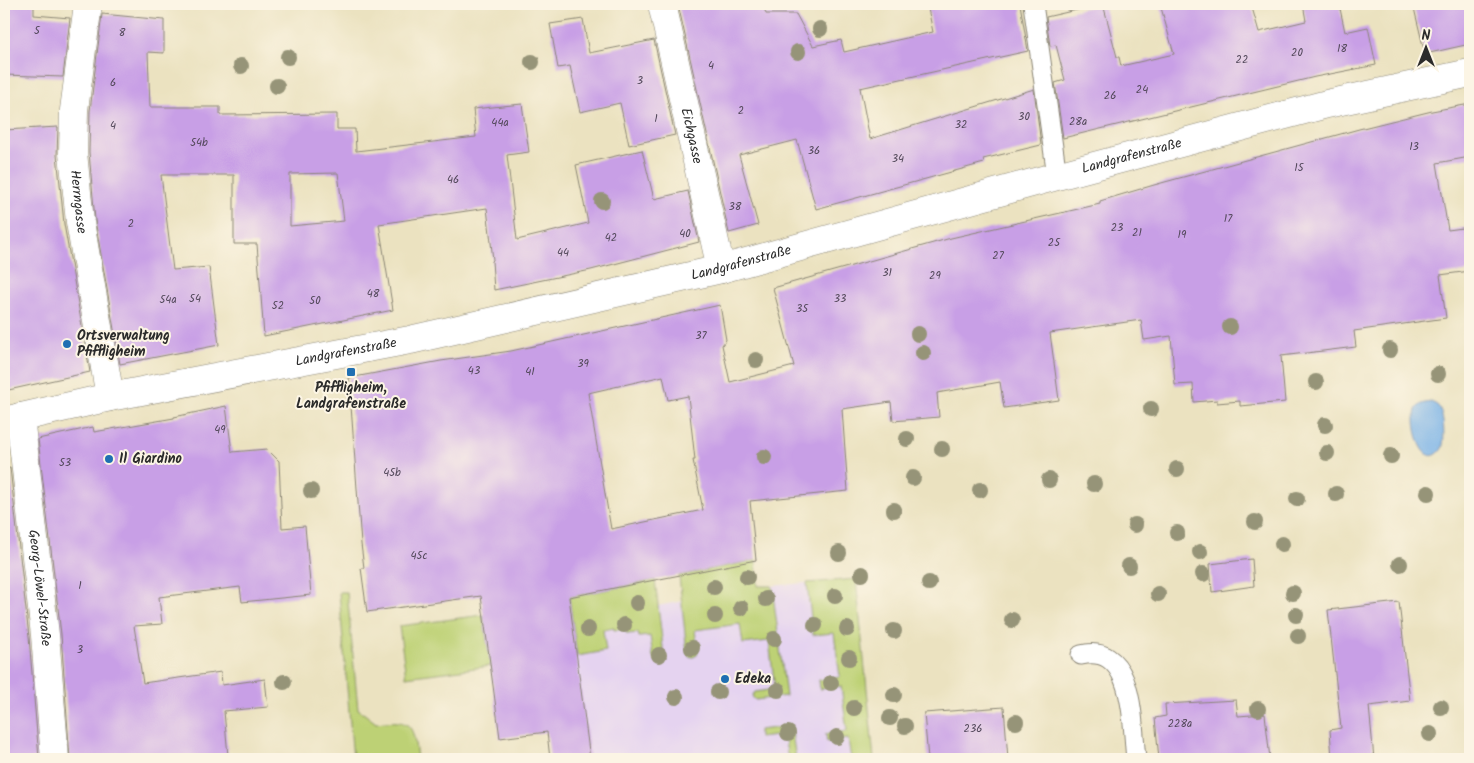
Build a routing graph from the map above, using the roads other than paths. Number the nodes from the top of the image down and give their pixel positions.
1 (88, 4) edge
2 (662, 4) edge
3 (1033, 4) edge
4 (1470, 73) edge
5 (1057, 176) junction
6 (722, 269) junction
7 (110, 397) junction
8 (12, 419) edge
9 (1080, 655) dead end
10 (55, 759) edge
11 (1136, 759) edge

1 - 7 street, Herrngasse
2 - 6 street, Eichgasse
3 - 5 lane
4 - 5 street, Landgrafenstraße
5 - 6 street, Landgrafenstraße
6 - 7 street, Landgrafenstraße
7 - 8 street, Landgrafenstraße
8 - 10 street, Georg-Löwel-Straße
9 - 11 lane

